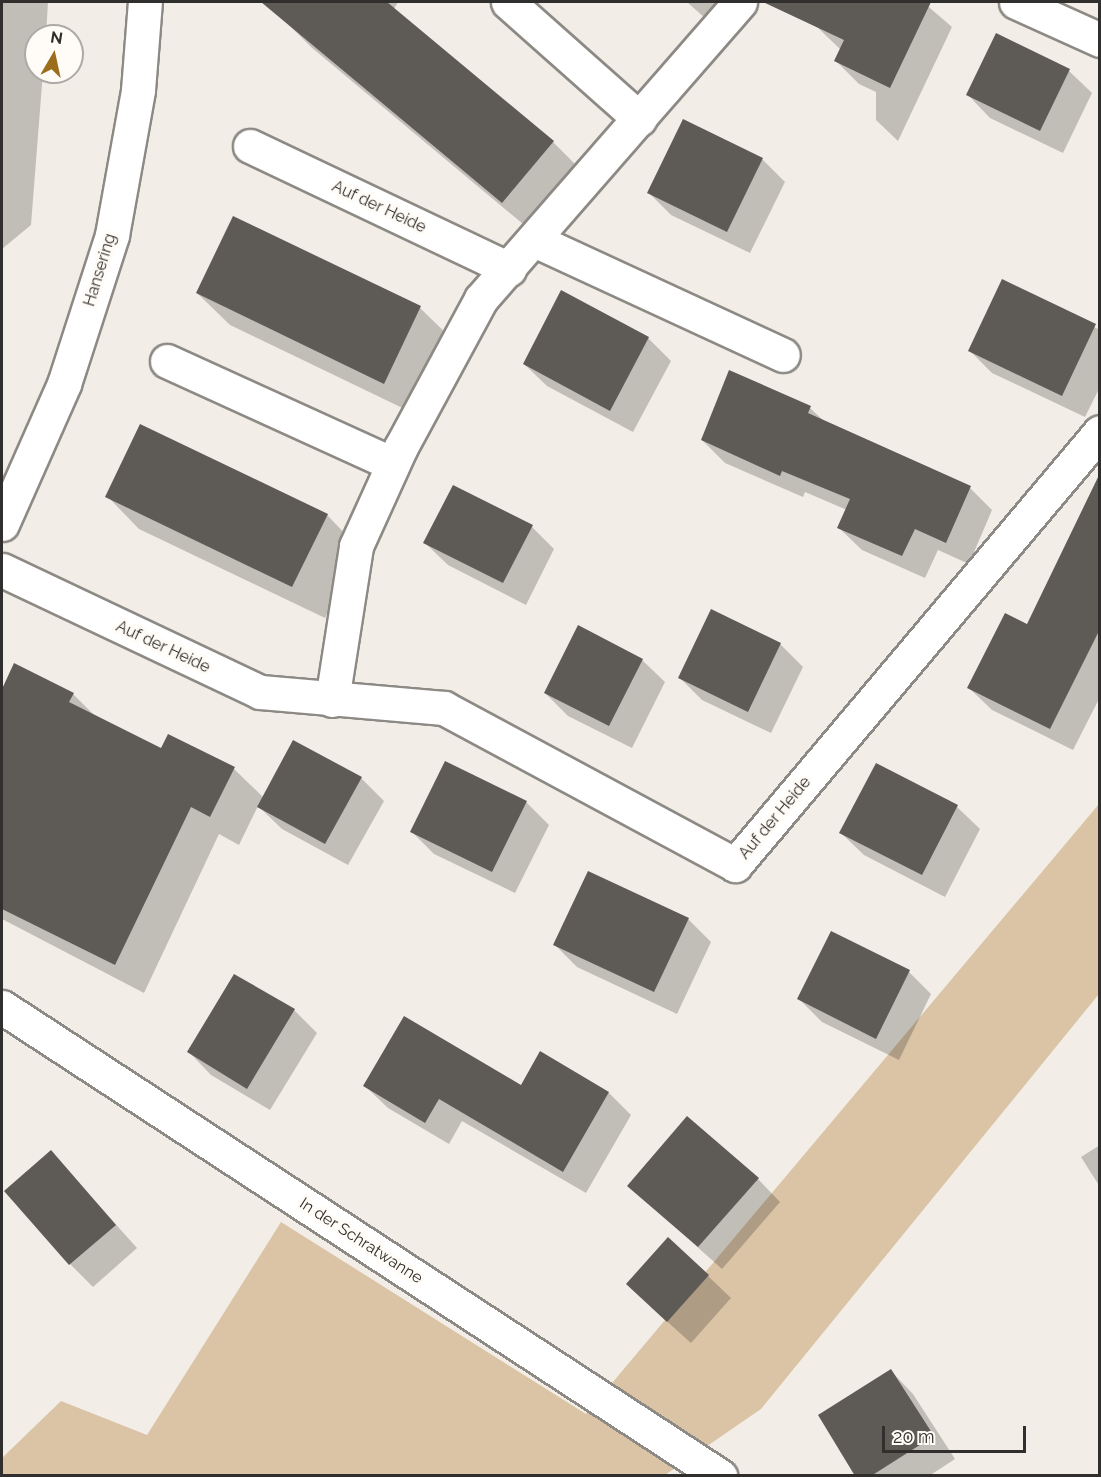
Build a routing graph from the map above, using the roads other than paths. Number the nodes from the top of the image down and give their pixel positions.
1 (146, 2) edge
2 (508, 2) edge
3 (740, 2) edge
4 (1016, 2) edge
5 (1100, 40) edge
6 (640, 118) junction
7 (250, 146) dead end
8 (534, 240) junction
9 (508, 269) junction
10 (783, 355) dead end
11 (167, 361) dead end
12 (1100, 432) edge
13 (393, 464) junction
14 (2, 524) edge
15 (2, 570) edge
16 (332, 700) junction
17 (2, 1007) edge
18 (720, 1476) edge

1 - 14 street, Hansering
2 - 6 street
3 - 6 street
4 - 5 street
6 - 8 street
7 - 9 street, Auf der Heide
8 - 9 street
8 - 10 street
9 - 13 street
11 - 13 street
12 - 16 street, Auf der Heide
13 - 16 street
15 - 16 street, Auf der Heide
17 - 18 street, In der Schratwanne

